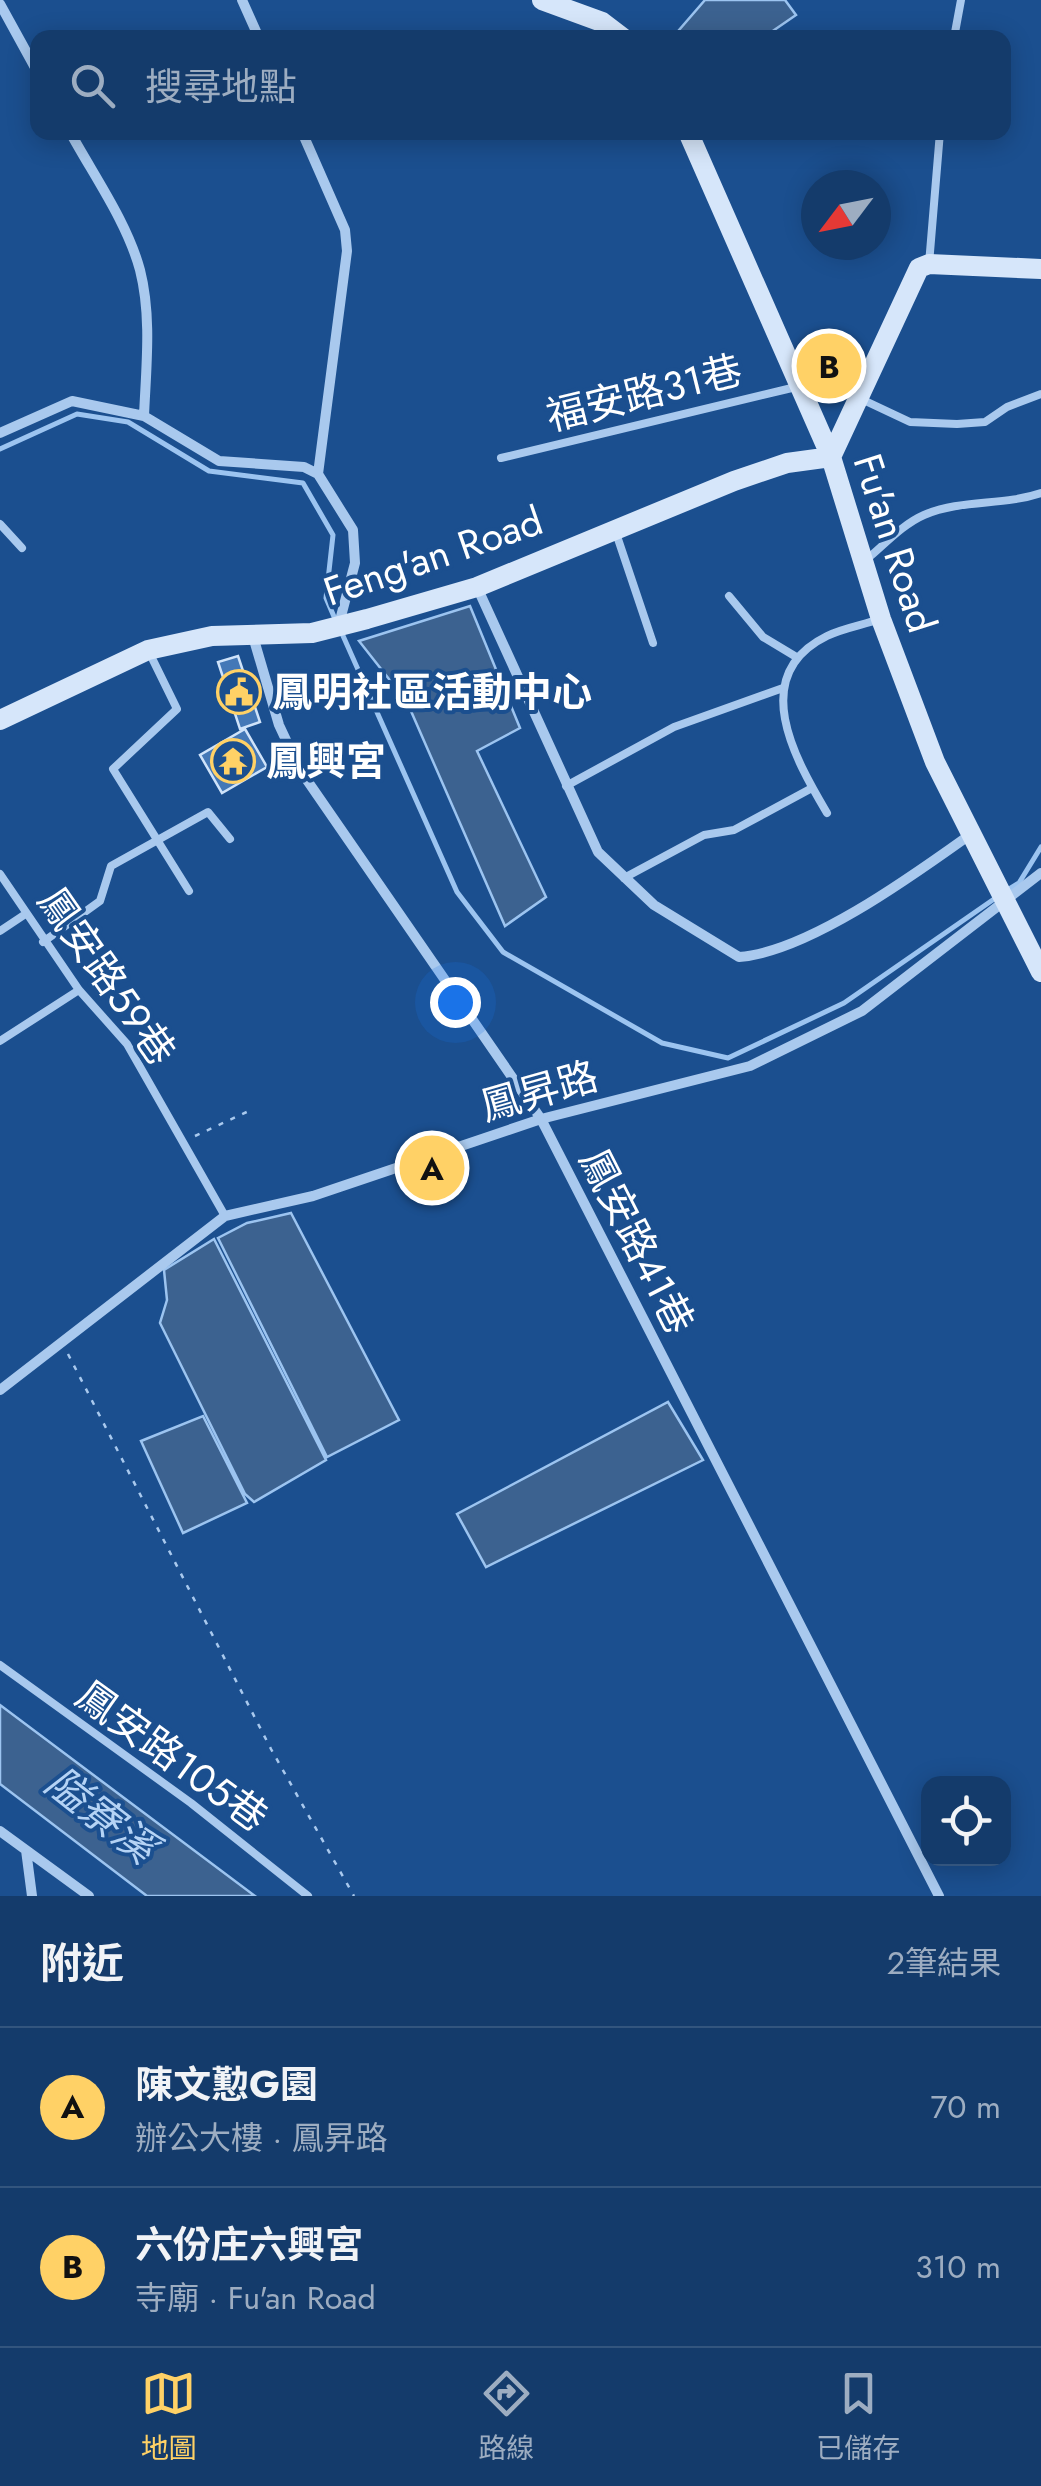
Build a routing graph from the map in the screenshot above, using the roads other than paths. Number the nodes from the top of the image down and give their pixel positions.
1 (242, 0) edge
2 (542, 0) edge
3 (961, 0) edge
4 (0, 4) edge
5 (255, 30) edge
6 (612, 30) edge
7 (955, 30) edge
8 (30, 58) edge
9 (74, 140) edge
10 (306, 140) edge
11 (692, 140) edge
12 (939, 140) edge
13 (930, 264) junction
14 (1041, 269) edge
15 (801, 386) junction
16 (1041, 394) edge
17 (858, 397) junction
18 (144, 416) junction
19 (0, 432) edge
20 (831, 457) junction
21 (500, 458) dead end
22 (318, 474) junction
23 (1041, 493) edge
24 (0, 524) edge
25 (614, 528) junction
26 (22, 548) dead end
27 (863, 562) junction
28 (476, 587) junction
29 (729, 596) dead end
30 (881, 619) junction
31 (338, 626) junction
32 (252, 633) junction
33 (654, 643) dead end
34 (148, 650) junction
35 (798, 658) junction
36 (783, 688) junction
37 (0, 720) edge
38 (566, 786) junction
39 (812, 788) junction
40 (827, 813) dead end
41 (972, 833) junction
42 (159, 837) junction
43 (230, 839) dead end
44 (0, 874) edge
45 (1041, 874) edge
46 (624, 878) junction
47 (189, 890) dead end
48 (1006, 904) junction
49 (24, 914) junction
50 (0, 931) edge
51 (43, 942) junction
52 (1041, 972) edge
53 (79, 990) junction
54 (0, 1041) edge
55 (541, 1119) junction
56 (225, 1216) junction
57 (0, 1390) edge
58 (0, 1665) edge
59 (0, 1830) edge
60 (26, 1850) junction
61 (32, 1896) edge
62 (89, 1896) edge
63 (308, 1896) edge
64 (939, 1896) edge

1 - 5 street
2 - 6 street
3 - 7 lane
4 - 8 street
9 - 18 street
10 - 22 street
11 - 15 street, Fu'an Road
12 - 13 lane
13 - 14 street
13 - 17 street
15 - 20 street, Fu'an Road
15 - 21 lane, 福安路31巷
16 - 17 lane
17 - 20 street
18 - 19 street
18 - 22 street
20 - 25 street, Feng'an Road
20 - 27 street, Fu'an Road
22 - 31 street
23 - 27 lane
24 - 26 lane
25 - 28 street, Feng'an Road
25 - 33 lane
27 - 30 street, Fu'an Road
28 - 31 street, Feng'an Road
28 - 38 street
29 - 35 lane
30 - 35 lane
30 - 41 street, Fu'an Road
31 - 32 street, Feng'an Road
32 - 34 street, Feng'an Road
32 - 55 street, 鳳安路41巷
34 - 37 street, Feng'an Road
34 - 42 lane
35 - 36 lane
36 - 38 lane
36 - 39 lane
38 - 46 street
39 - 40 lane
39 - 46 lane
41 - 46 street
41 - 48 street, Fu'an Road
42 - 43 lane
42 - 47 lane
42 - 51 lane
44 - 49 lane, 鳳安路59巷
45 - 48 street, 鳳昇路
48 - 52 street, Fu'an Road
48 - 55 street, 鳳昇路
49 - 50 lane
49 - 51 lane, 鳳安路59巷
51 - 53 lane, 鳳安路59巷
53 - 54 lane
53 - 56 lane, 鳳安路59巷
55 - 56 street, 鳳昇路
55 - 64 street, 鳳安路41巷
56 - 57 street, 鳳昇路
58 - 63 lane, 鳳安路105巷
59 - 60 street
60 - 61 street
60 - 62 street

